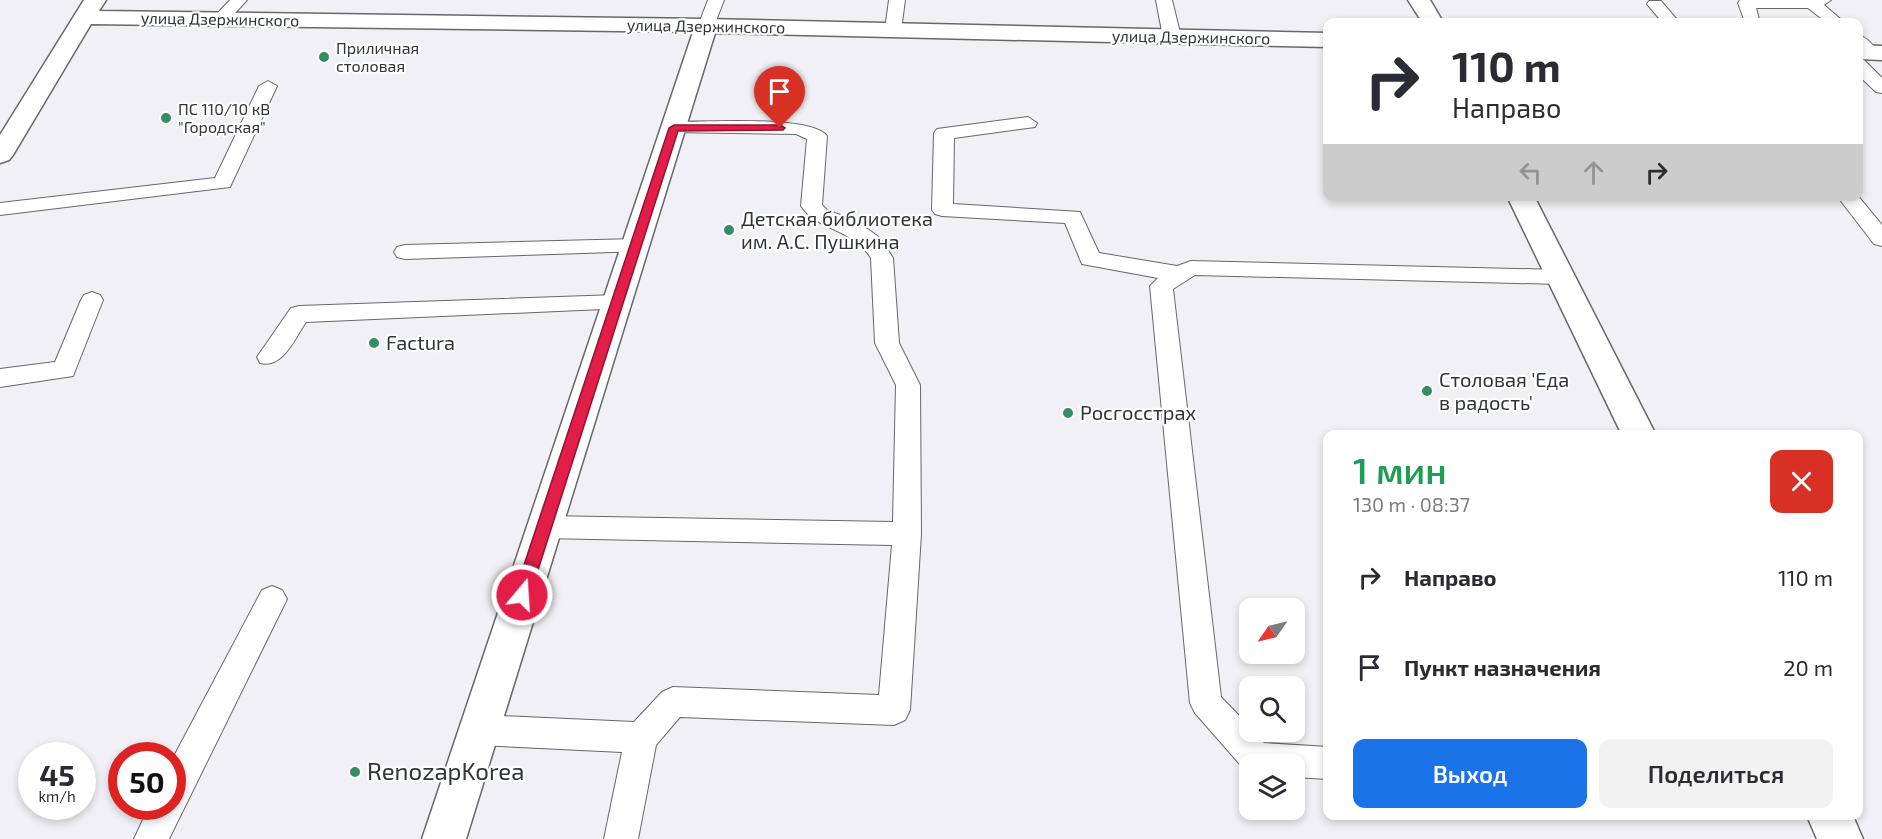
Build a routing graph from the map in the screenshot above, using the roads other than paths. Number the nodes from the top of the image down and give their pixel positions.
1 (239, 0) edge
2 (897, 0) edge
3 (1164, 0) edge
4 (1419, 0) edge
5 (1817, 2) edge
6 (1654, 4) dead end
7 (89, 8) edge
8 (711, 13) edge
9 (1430, 18) edge
10 (1667, 18) edge
11 (1752, 18) edge
12 (1832, 18) edge
13 (220, 19) junction
14 (893, 30) junction
15 (1172, 37) junction
16 (1323, 40) edge
17 (1866, 52) edge
18 (268, 86) dead end
19 (1882, 88) edge
20 (1028, 123) dead end
21 (674, 128) junction
22 (0, 155) edge
23 (1522, 201) edge
24 (1853, 201) edge
25 (0, 209) edge
26 (1872, 216) edge
27 (1882, 239) edge
28 (636, 246) junction
29 (405, 252) dead end
30 (1180, 274) junction
31 (1560, 277) junction
32 (92, 300) dead end
33 (617, 303) junction
34 (269, 357) dead end
35 (0, 378) edge
36 (1636, 430) edge
37 (544, 527) junction
38 (907, 534) junction
39 (272, 600) dead end
40 (479, 730) junction
41 (641, 738) junction
42 (1323, 763) edge
43 (186, 769) edge
44 (160, 820) edge
45 (1831, 820) edge
46 (151, 839) edge
47 (444, 839) edge
48 (621, 839) edge
49 (1841, 839) edge

1 - 13 lane
2 - 14 lane
3 - 15 lane
4 - 9 main road
5 - 11 lane
5 - 12 lane
6 - 10 lane
7 - 13 main road, улица Дзержинского
7 - 22 main road
8 - 13 main road, улица Дзержинского
8 - 14 main road, улица Дзержинского
8 - 21 main road
14 - 15 main road, улица Дзержинского
15 - 16 main road, улица Дзержинского
17 - 19 lane
18 - 25 lane
20 - 30 lane
21 - 28 main road
21 - 38 lane
23 - 31 main road
24 - 26 lane
26 - 27 lane
28 - 29 lane
28 - 33 main road
30 - 31 lane
30 - 42 lane
31 - 36 main road
32 - 35 lane
33 - 34 lane
33 - 37 main road
37 - 38 lane
37 - 40 main road
38 - 41 lane
39 - 43 lane
40 - 41 lane
40 - 47 main road
41 - 48 lane
44 - 46 lane
45 - 49 main road

